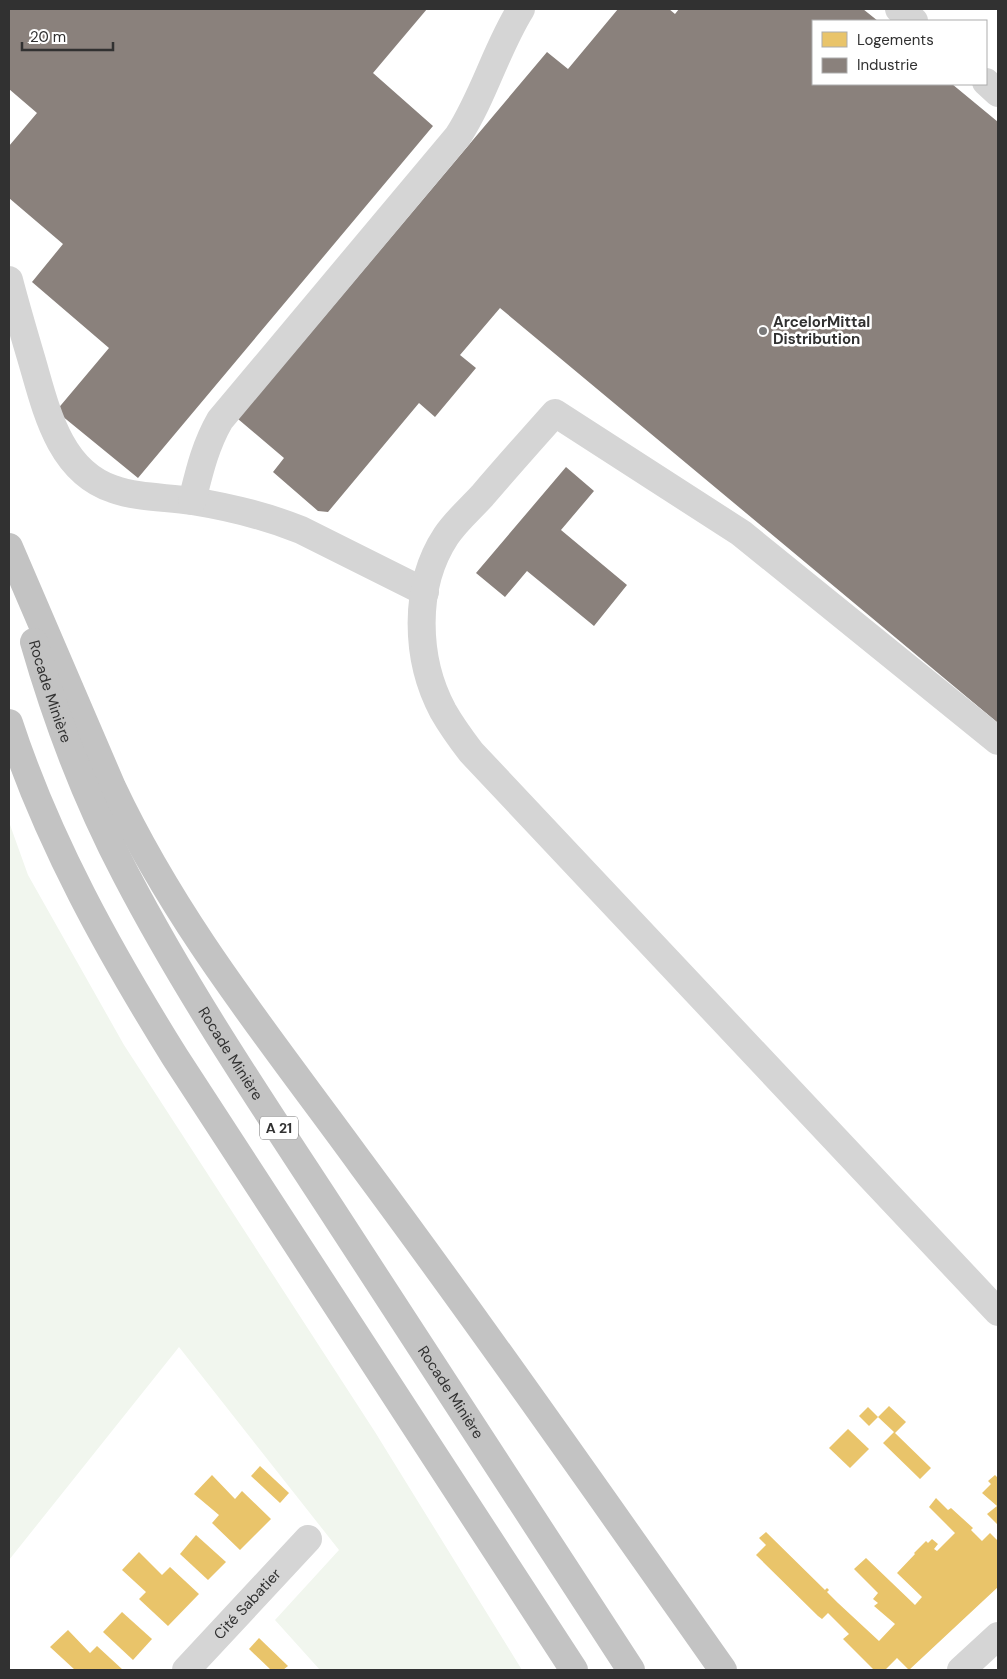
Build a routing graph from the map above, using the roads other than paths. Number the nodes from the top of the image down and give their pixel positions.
1 (522, 9) edge
2 (899, 9) edge
3 (913, 20) edge
4 (987, 83) edge
5 (998, 93) edge
6 (9, 280) edge
7 (192, 501) junction
8 (9, 547) edge
9 (425, 592) junction
10 (9, 723) edge
11 (998, 741) edge
12 (998, 1312) edge
13 (308, 1539) dead end
14 (998, 1636) edge
15 (186, 1670) edge
16 (574, 1670) edge
17 (631, 1670) edge
18 (724, 1670) edge
19 (961, 1670) edge

1 - 7 street
2 - 3 street
4 - 5 street
6 - 7 street
7 - 9 street
8 - 17 highway, Rocade Minière / A 21
8 - 18 highway
9 - 11 street
9 - 12 street
10 - 16 highway
13 - 15 street, Cité Sabatier
14 - 19 street

